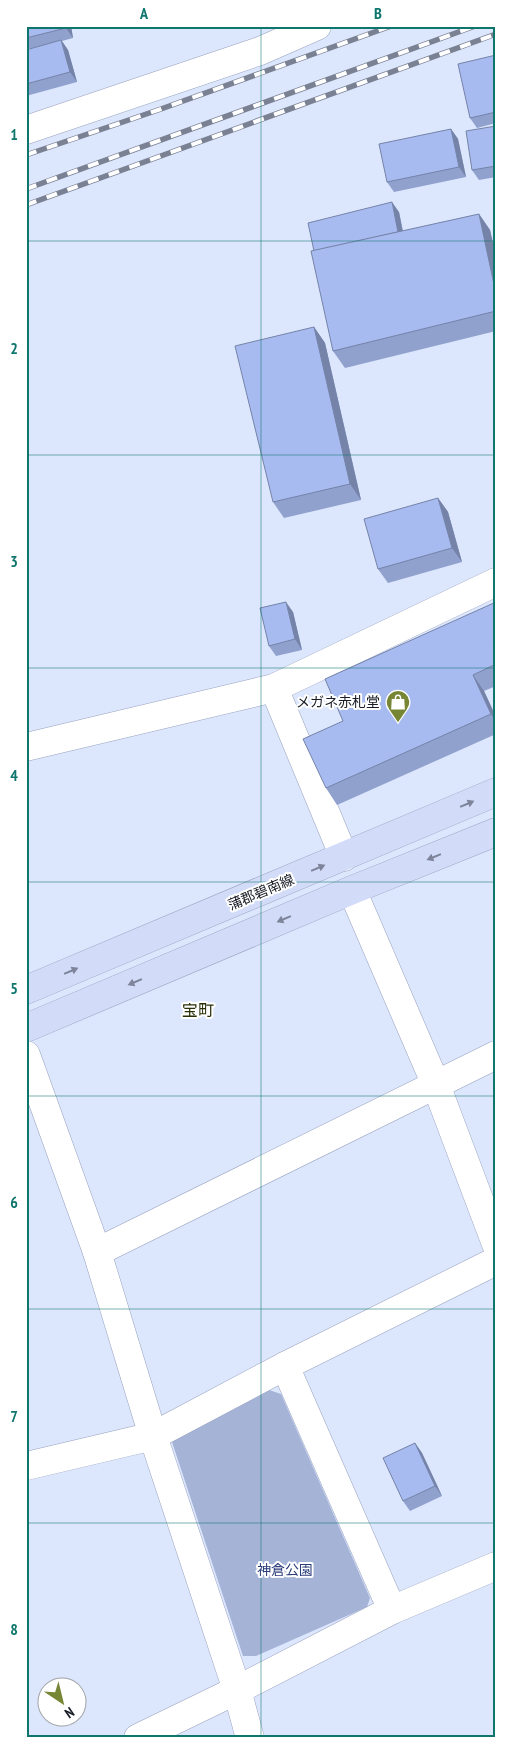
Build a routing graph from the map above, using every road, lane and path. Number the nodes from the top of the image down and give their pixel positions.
1 (317, 26) edge
2 (26, 130) edge
3 (496, 582) edge
4 (274, 688) junction
5 (26, 746) edge
6 (496, 792) edge
7 (496, 832) edge
8 (344, 857) junction
9 (352, 890) junction
10 (26, 990) edge
11 (26, 1028) edge
12 (26, 1055) edge
13 (496, 1055) edge
14 (436, 1085) junction
15 (496, 1244) edge
16 (97, 1252) junction
17 (496, 1261) edge
18 (285, 1366) junction
19 (153, 1436) junction
20 (26, 1466) edge
21 (496, 1566) edge
22 (392, 1610) junction
23 (237, 1690) junction
24 (138, 1738) edge
25 (250, 1738) edge

1 - 2 street
3 - 4 street
4 - 5 street
4 - 8 street
8 -> 6 main road, 蒲郡碧南線
7 -> 9 main road
10 -> 8 main road, 蒲郡碧南線
9 -> 11 main road
9 - 14 street
12 - 16 street
13 - 14 street
14 - 15 street
14 - 16 street
16 - 19 street
17 - 18 street
18 - 19 street
18 - 22 street
19 - 20 street
19 - 23 street
21 - 22 street
22 - 23 street
23 - 24 street
23 - 25 street

